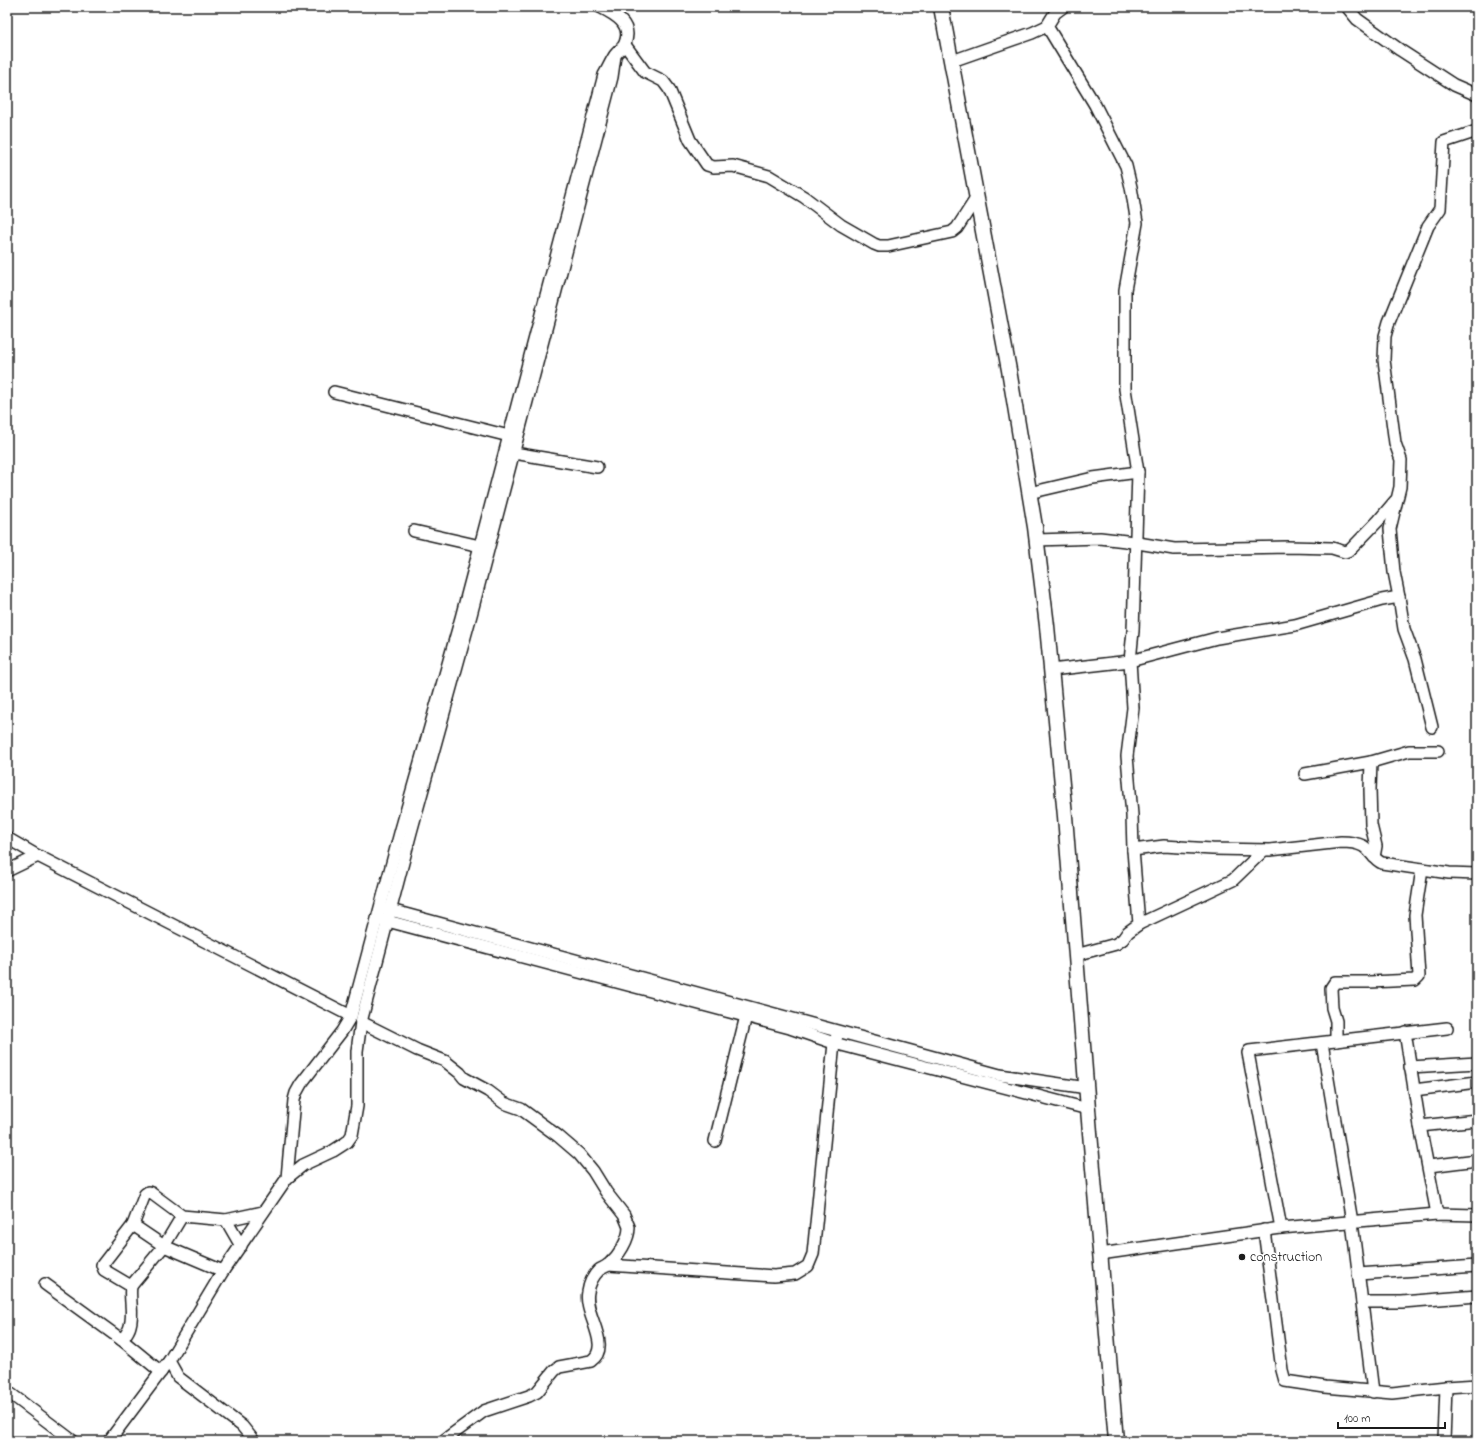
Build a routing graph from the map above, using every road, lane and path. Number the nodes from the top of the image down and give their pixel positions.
1 (600, 7) edge
2 (941, 7) edge
3 (1346, 7) edge
4 (1061, 8) edge
5 (1047, 26) junction
6 (625, 45) junction
7 (615, 56) junction
8 (952, 61) junction
9 (1477, 95) edge
10 (1477, 131) edge
11 (977, 197) junction
12 (334, 392) dead end
13 (509, 436) junction
14 (514, 453) junction
15 (597, 467) dead end
16 (1138, 472) junction
17 (1029, 493) junction
18 (1397, 499) junction
19 (414, 531) dead end
20 (1036, 540) junction
21 (1136, 542) junction
22 (480, 546) junction
23 (1399, 597) junction
24 (1130, 660) junction
25 (1051, 670) junction
26 (1432, 727) dead end
27 (1438, 751) dead end
28 (1371, 762) junction
29 (1304, 774) dead end
30 (7, 838) edge
31 (1133, 850) junction
32 (1264, 850) junction
33 (38, 856) junction
34 (1374, 857) junction
35 (1422, 869) junction
36 (7, 871) edge
37 (1477, 874) edge
38 (384, 914) junction
39 (1139, 924) junction
40 (1076, 955) junction
41 (746, 1016) junction
42 (356, 1019) junction
43 (1447, 1028) dead end
44 (840, 1032) junction
45 (1405, 1032) junction
46 (1336, 1041) junction
47 (834, 1043) junction
48 (1322, 1043) junction
49 (1477, 1063) edge
50 (1410, 1067) junction
51 (1477, 1082) edge
52 (1087, 1088) junction
53 (1414, 1090) junction
54 (1088, 1109) junction
55 (1477, 1120) edge
56 (1420, 1126) junction
57 (715, 1141) dead end
58 (1477, 1160) edge
59 (1429, 1166) junction
60 (287, 1178) junction
61 (263, 1212) junction
62 (1437, 1214) junction
63 (1477, 1215) edge
64 (182, 1216) junction
65 (226, 1220) junction
66 (1352, 1222) junction
67 (133, 1225) junction
68 (1281, 1228) junction
69 (1264, 1230) junction
70 (164, 1246) junction
71 (241, 1246) junction
72 (1100, 1254) junction
73 (608, 1265) junction
74 (1477, 1266) edge
75 (223, 1271) junction
76 (1358, 1274) junction
77 (45, 1284) dead end
78 (131, 1286) junction
79 (1477, 1296) edge
80 (1362, 1302) junction
81 (122, 1340) junction
82 (169, 1361) junction
83 (161, 1372) junction
84 (1477, 1385) edge
85 (1446, 1387) junction
86 (7, 1391) edge
87 (1373, 1392) junction
88 (73, 1441) edge
89 (109, 1441) edge
90 (254, 1441) edge
91 (443, 1441) edge
92 (1116, 1441) edge
93 (1444, 1441) edge

1 - 6 street
2 - 8 main road
3 - 9 street
4 - 5 street
5 - 8 street
5 - 16 street
6 - 7 street
6 - 11 street
7 - 13 street
7 - 14 street
8 - 11 main road
10 - 18 street
11 - 17 main road
12 - 13 street
13 - 22 street
14 - 15 street
14 - 38 street
16 - 17 street
16 - 21 street
17 - 20 main road
18 - 21 street
18 - 23 street
19 - 22 street
20 - 21 street
20 - 25 main road
21 - 24 street
22 - 38 street
23 - 24 street
23 - 26 street
24 - 25 street
24 - 31 street
25 - 40 main road
27 - 28 street
28 - 29 street
28 - 34 street
30 - 33 street
31 - 32 street
31 - 39 street
32 - 34 street
32 - 39 street
33 - 36 street
33 - 42 street
34 - 35 street
35 - 37 street
35 - 46 street
38 - 41 street
38 - 42 street
38 - 44 street
39 - 40 street
40 - 52 main road
41 - 47 street
41 - 57 street
42 - 60 street
42 - 60 street
42 - 73 street
43 - 45 street
44 - 47 street
44 - 52 street
45 - 46 street
45 - 50 street
46 - 48 street
47 - 54 street
47 - 73 street
48 - 66 street
48 - 68 street
49 - 50 street
50 - 53 street
51 - 53 street
52 - 54 main road
53 - 56 street
54 - 72 main road
55 - 56 street
56 - 59 street
58 - 59 street
59 - 62 street
60 - 61 street
61 - 65 street
61 - 71 street
62 - 63 street
62 - 66 street
64 - 65 street
64 - 67 street
64 - 70 street
65 - 71 street
66 - 68 street
66 - 76 street
67 - 70 street
67 - 78 street
68 - 69 street
69 - 72 street
69 - 87 street
70 - 75 street
70 - 78 street
71 - 75 street
72 - 92 main road
73 - 91 street
74 - 76 street
75 - 82 street
76 - 80 street
77 - 81 street
78 - 81 street
79 - 80 street
80 - 87 street
81 - 83 street
82 - 83 street
82 - 90 street
83 - 89 street
84 - 85 street
85 - 87 street
85 - 93 street
86 - 88 street

